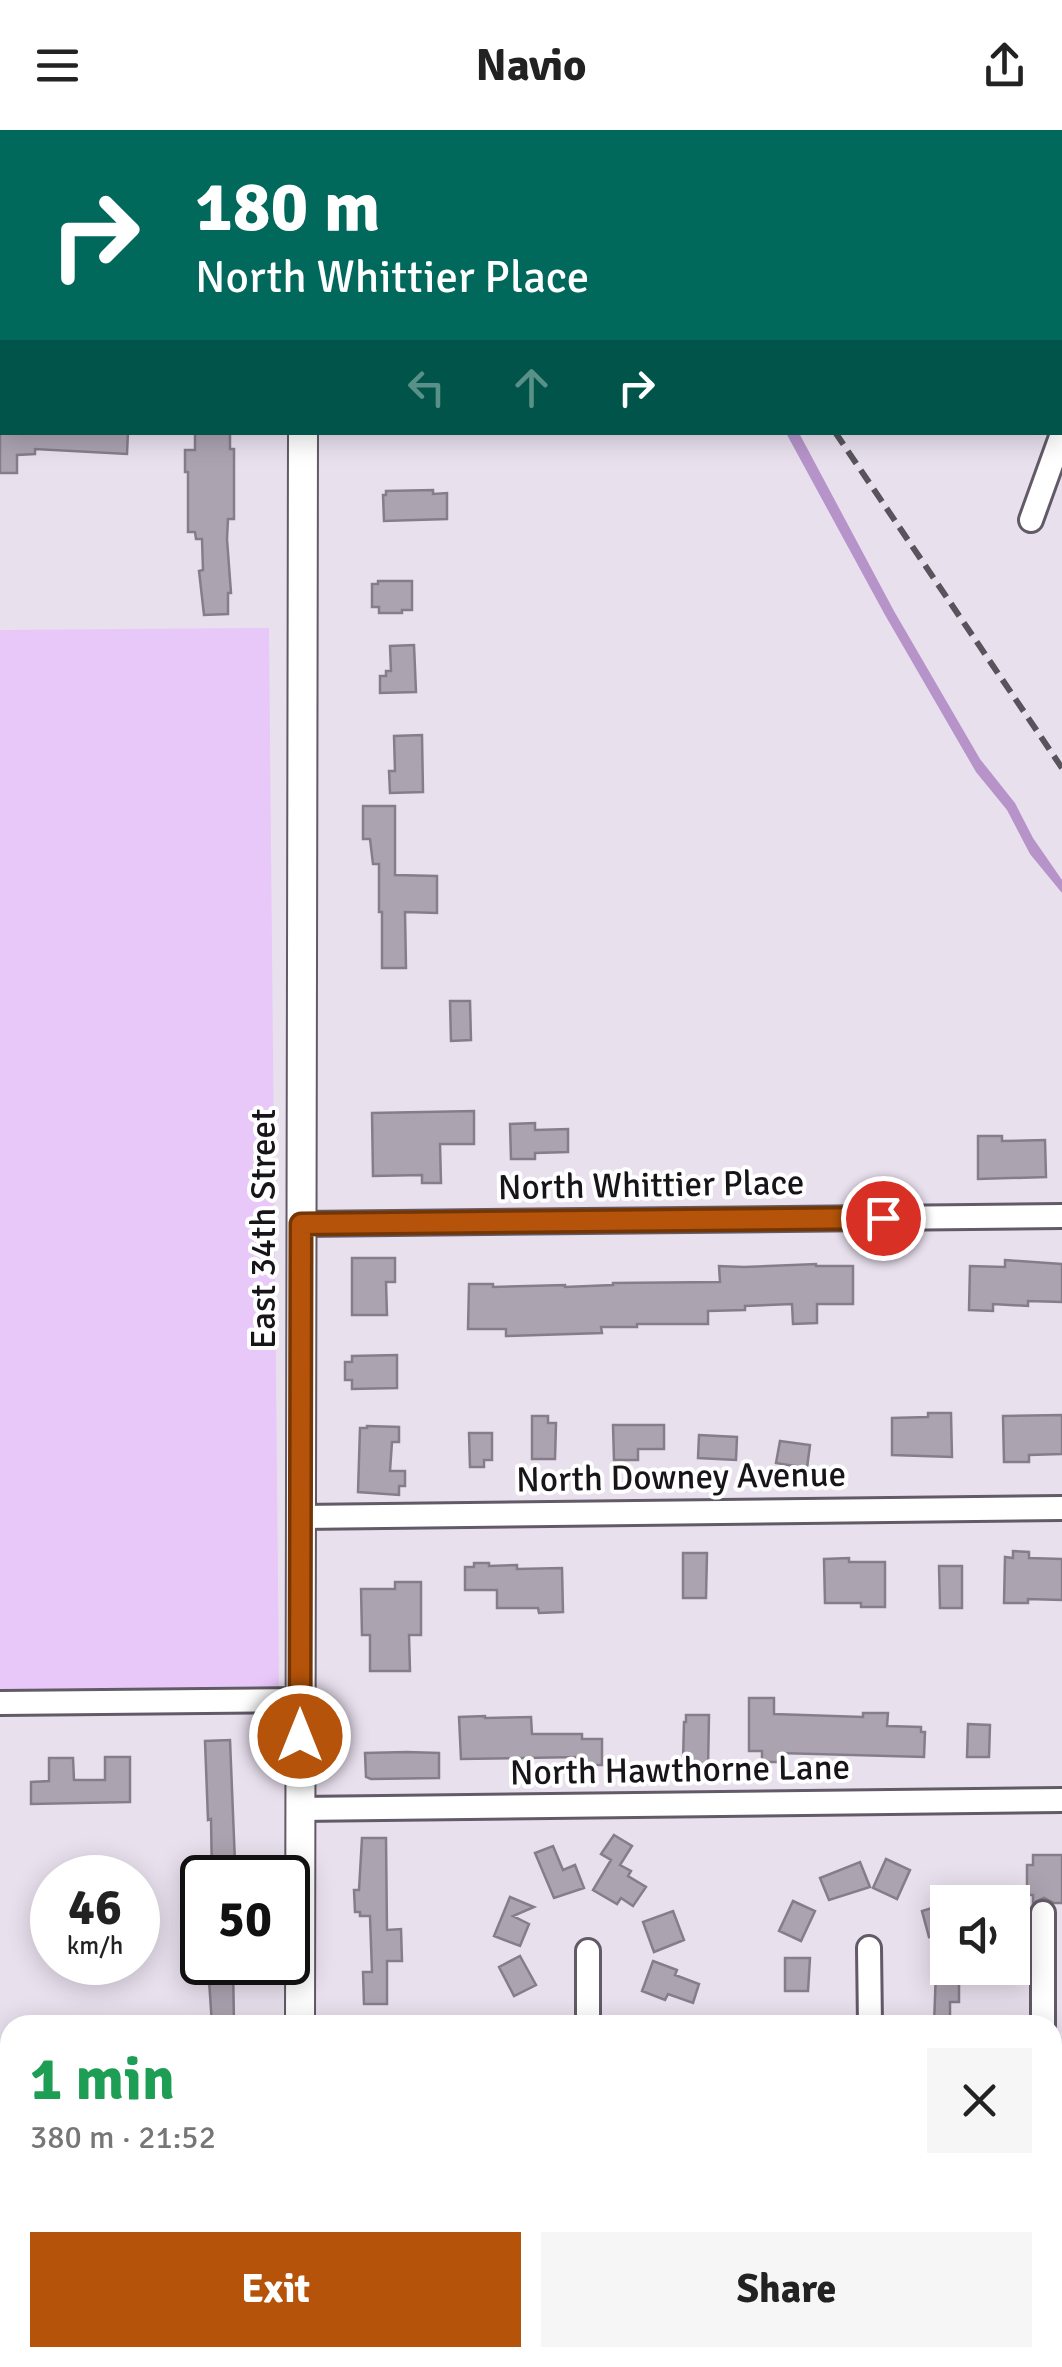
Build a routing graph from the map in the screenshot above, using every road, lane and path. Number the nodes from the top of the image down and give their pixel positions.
1 (303, 435) edge
2 (1062, 435) edge
3 (1030, 520) dead end
4 (1062, 1216) edge
5 (301, 1224) junction
6 (1062, 1508) edge
7 (301, 1517) junction
8 (300, 1700) junction
9 (0, 1702) edge
10 (1062, 1800) edge
11 (299, 1809) junction
12 (1043, 1913) dead end
13 (869, 1948) dead end
14 (588, 1951) dead end
15 (300, 2015) edge
16 (588, 2015) edge
17 (870, 2015) edge
18 (1044, 2015) edge

1 - 5 main road, East 34th Street
2 - 3 street
4 - 5 street, North Whittier Place
5 - 7 main road, East 34th Street
6 - 7 street, North Downey Avenue
7 - 8 main road, East 34th Street
8 - 9 street
8 - 11 main road, East 34th Street
10 - 11 street, North Hawthorne Lane
11 - 15 main road, East 34th Street
12 - 18 street
13 - 17 street
14 - 16 street

